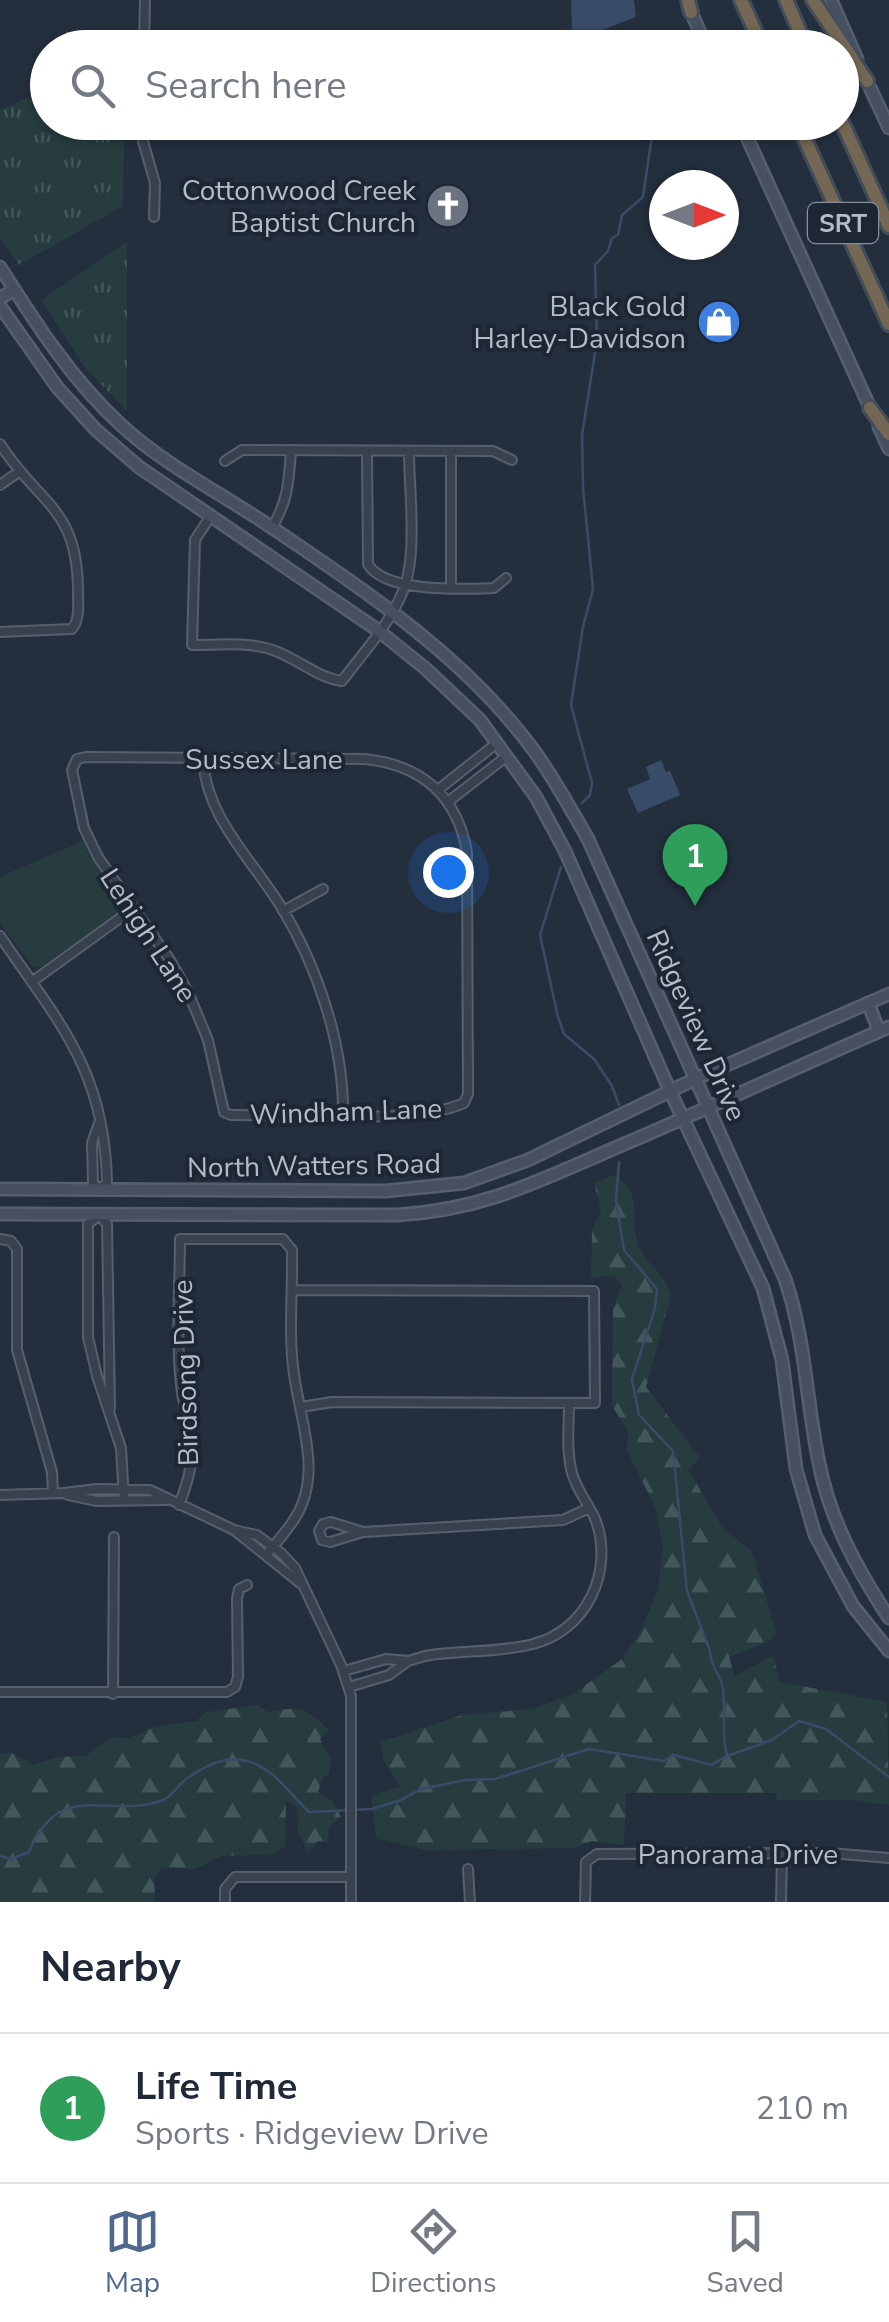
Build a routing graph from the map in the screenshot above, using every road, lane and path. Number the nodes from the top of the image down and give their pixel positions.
1 (145, 0) edge
2 (741, 0) edge
3 (786, 0) edge
4 (814, 0) edge
5 (831, 0) edge
6 (688, 4) edge
7 (144, 30) edge
8 (699, 30) edge
9 (755, 30) edge
10 (799, 30) edge
11 (834, 30) edge
12 (844, 30) edge
13 (859, 63) edge
14 (859, 69) edge
15 (867, 81) junction
16 (889, 128) edge
17 (143, 140) edge
18 (748, 140) edge
19 (805, 140) edge
20 (850, 140) edge
21 (154, 217) dead end
22 (889, 226) edge
23 (0, 267) edge
24 (14, 290) junction
25 (0, 302) edge
26 (889, 324) edge
27 (870, 408) junction
28 (889, 434) edge
29 (0, 444) edge
30 (889, 449) edge
31 (291, 450) junction
32 (410, 450) junction
33 (451, 450) junction
34 (367, 451) junction
35 (512, 460) dead end
36 (225, 461) dead end
37 (20, 471) junction
38 (0, 485) edge
39 (210, 517) junction
40 (272, 528) junction
41 (506, 578) dead end
42 (406, 583) junction
43 (451, 589) junction
44 (392, 613) junction
45 (379, 631) junction
46 (0, 632) edge
47 (498, 742) junction
48 (532, 747) junction
49 (508, 756) junction
50 (203, 759) junction
51 (76, 761) joint
52 (444, 795) junction
53 (588, 838) junction
54 (565, 851) junction
55 (323, 890) dead end
56 (134, 908) junction
57 (284, 911) junction
58 (0, 936) edge
59 (33, 981) junction
60 (889, 995) edge
61 (868, 1003) junction
62 (884, 1029) edge
63 (695, 1080) junction
64 (670, 1091) junction
65 (710, 1109) junction
66 (224, 1112) joint
67 (343, 1115) junction
68 (685, 1119) junction
69 (99, 1123) junction
70 (0, 1189) edge
71 (100, 1190) junction
72 (0, 1214) edge
73 (100, 1214) junction
74 (0, 1240) edge
75 (292, 1290) junction
76 (798, 1320) junction
77 (775, 1326) junction
78 (569, 1403) junction
79 (301, 1407) junction
80 (110, 1408) junction
81 (124, 1488) junction
82 (53, 1493) junction
83 (64, 1493) junction
84 (0, 1494) edge
85 (124, 1500) junction
86 (167, 1500) junction
87 (179, 1504) junction
88 (590, 1508) junction
89 (834, 1516) junction
90 (812, 1524) junction
91 (234, 1530) junction
92 (363, 1532) junction
93 (114, 1537) dead end
94 (273, 1546) junction
95 (266, 1555) junction
96 (300, 1583) junction
97 (248, 1585) dead end
98 (889, 1618) edge
99 (889, 1651) edge
100 (408, 1661) junction
101 (344, 1671) junction
102 (349, 1687) junction
103 (0, 1692) edge
104 (113, 1694) junction
105 (782, 1854) junction
106 (889, 1858) edge
107 (468, 1869) dead end
108 (351, 1877) junction
109 (226, 1902) edge
110 (351, 1902) edge
111 (470, 1902) edge
112 (585, 1902) edge
113 (781, 1902) edge

1 - 7 street
2 - 9 highway
3 - 10 highway
4 - 11 highway
5 - 12 main road
6 - 8 main road
13 - 15 main road
14 - 15 highway
15 - 16 main road
17 - 21 street
18 - 27 main road
19 - 26 highway, SRT
20 - 22 highway, SRT
23 - 24 main road, Ridgeview Drive
24 - 25 main road
24 - 40 main road, Ridgeview Drive
25 - 39 main road, Ridgeview Drive
27 - 28 highway
27 - 30 main road
29 - 37 street
31 - 34 street
31 - 36 street
31 - 40 street
32 - 33 street
32 - 34 street
32 - 42 street
33 - 35 street
33 - 43 street
34 - 42 street
37 - 38 street
37 - 46 street
39 - 45 main road, Ridgeview Drive
39 - 45 street
40 - 44 main road, Ridgeview Drive
41 - 43 street
42 - 43 street
42 - 44 street
44 - 45 street
44 - 48 main road, Ridgeview Drive
45 - 47 main road, Ridgeview Drive
47 - 48 main road
47 - 49 main road, Ridgeview Drive
47 - 52 street
48 - 53 main road, Ridgeview Drive
49 - 52 street
49 - 54 main road, Ridgeview Drive
50 - 51 street, Sussex Lane
50 - 52 street, Sussex Lane
50 - 57 street
51 - 56 street, Lehigh Lane
52 - 67 street, Windham Lane
53 - 54 main road
53 - 63 main road, Ridgeview Drive
54 - 64 main road, Ridgeview Drive
55 - 57 street
56 - 59 street
56 - 66 street, Lehigh Lane
57 - 67 street
58 - 59 street
59 - 69 street
60 - 61 main road, North Watters Road
61 - 62 main road
61 - 63 main road, North Watters Road
62 - 65 main road, North Watters Road
63 - 64 main road, North Watters Road
63 - 65 main road, Ridgeview Drive
64 - 68 main road, Ridgeview Drive
64 - 71 main road, North Watters Road
65 - 68 main road, North Watters Road
65 - 76 main road, Ridgeview Drive
66 - 67 street, Windham Lane
68 - 73 main road, North Watters Road
68 - 77 main road, Ridgeview Drive
69 - 71 street
69 - 71 street
70 - 71 main road, North Watters Road
71 - 73 main road
72 - 73 main road, North Watters Road
73 - 80 street
73 - 80 street
74 - 82 street
75 - 78 street
75 - 79 street
75 - 87 street, Birdsong Drive
76 - 77 main road
76 - 89 main road, Ridgeview Drive
77 - 90 main road, Ridgeview Drive
78 - 79 street
78 - 88 street
79 - 94 street
80 - 81 street
81 - 83 street
81 - 85 street
81 - 86 street
82 - 83 street
82 - 84 street
83 - 85 street
85 - 86 street
86 - 87 street
87 - 91 street
88 - 92 street
88 - 100 street
89 - 90 main road
89 - 98 main road, Ridgeview Drive
90 - 99 main road, Ridgeview Drive
91 - 94 street
91 - 95 street
92 - 92 street
93 - 104 street
94 - 95 street
94 - 96 street
95 - 96 street
96 - 101 street
97 - 104 street
100 - 101 street
100 - 102 street
101 - 102 street
102 - 108 street
103 - 104 street
105 - 106 street, Panorama Drive
105 - 112 street, Panorama Drive
105 - 113 street
107 - 111 street
108 - 109 street
108 - 110 street

